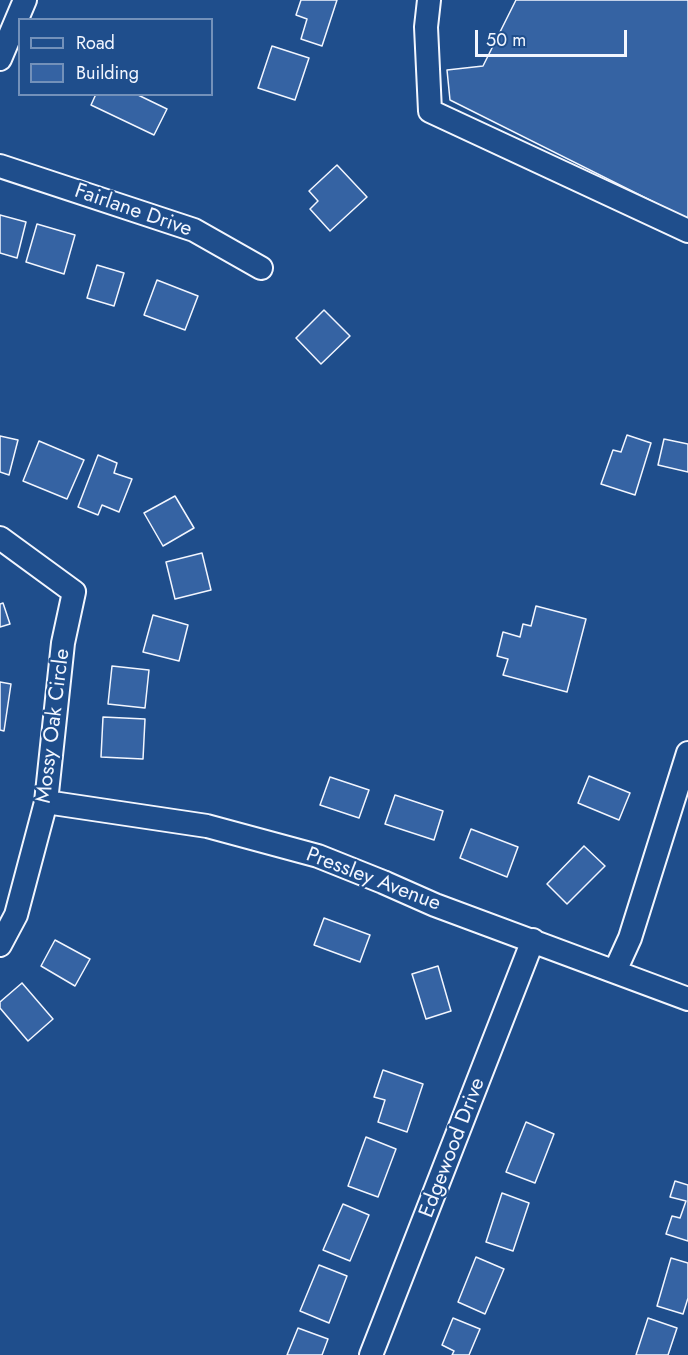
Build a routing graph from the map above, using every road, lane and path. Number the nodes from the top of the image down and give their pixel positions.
1 (25, 0) edge
2 (429, 0) edge
3 (0, 59) edge
4 (0, 166) edge
5 (688, 231) edge
6 (261, 268) dead end
7 (0, 538) edge
8 (688, 753) edge
9 (46, 802) junction
10 (533, 940) junction
11 (0, 945) edge
12 (615, 971) junction
13 (688, 999) edge
14 (371, 1355) edge

1 - 3 street
2 - 5 street
4 - 6 street, Fairlane Drive
7 - 9 street, Mossy Oak Circle
8 - 12 street
9 - 10 street, Pressley Avenue
9 - 11 street, Mossy Oak Circle
10 - 12 street, Pressley Avenue
10 - 14 street, Edgewood Drive
12 - 13 street, Pressley Avenue

